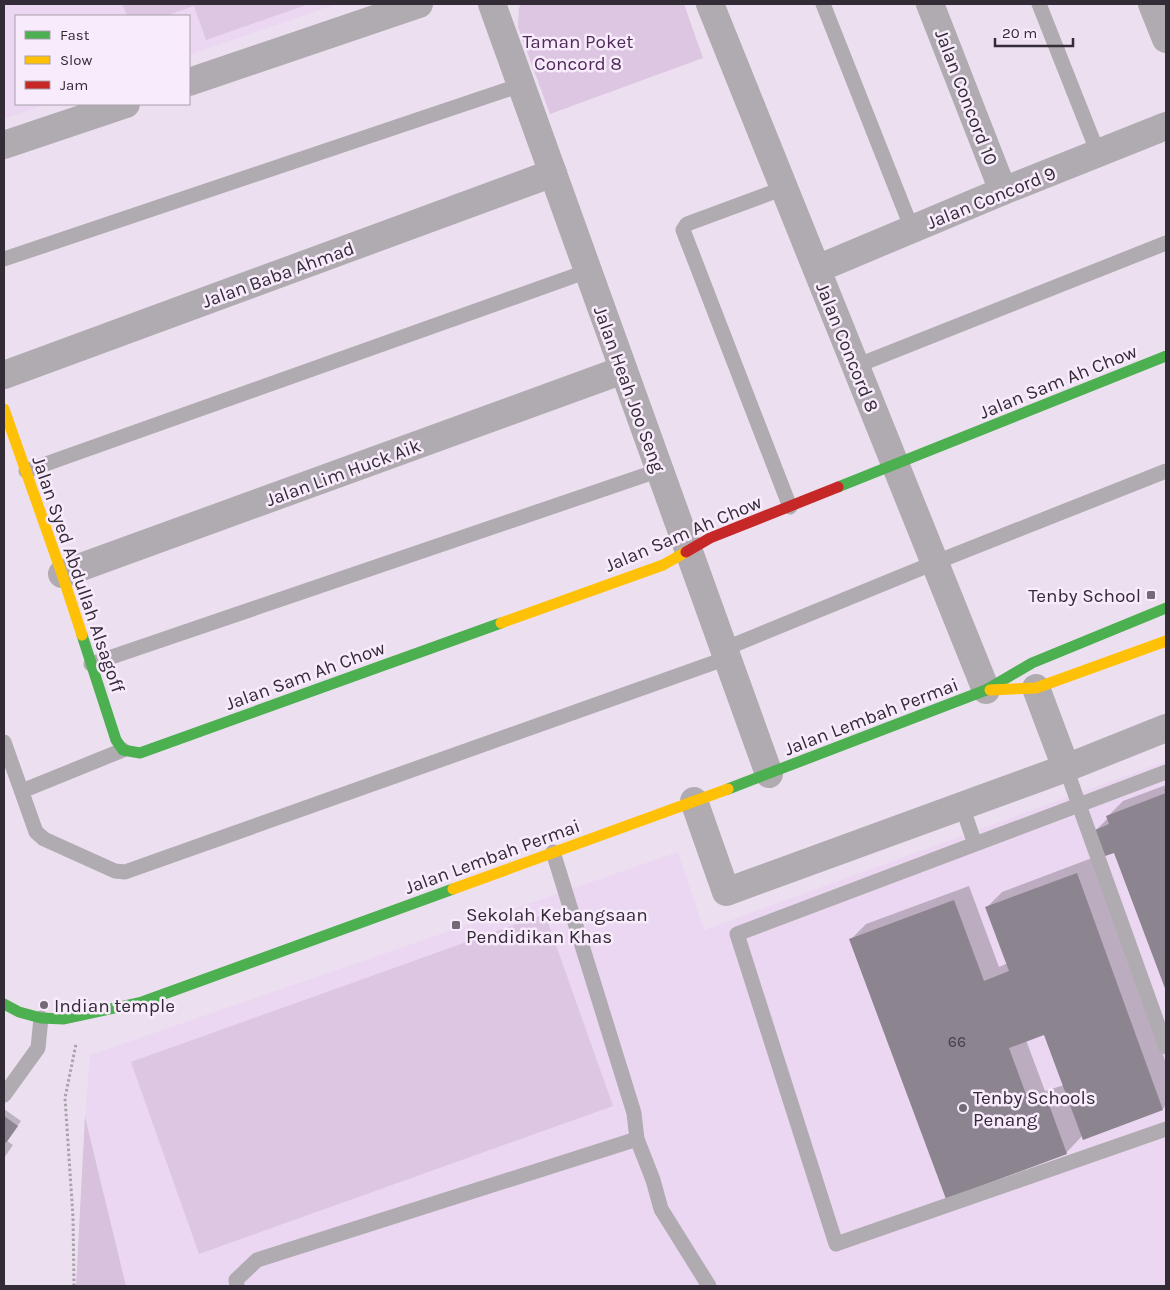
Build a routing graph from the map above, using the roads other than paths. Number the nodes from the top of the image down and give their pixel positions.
1 (419, 4) edge
2 (492, 4) edge
3 (710, 4) edge
4 (823, 4) edge
5 (930, 4) edge
6 (1039, 4) edge
7 (190, 82) edge
8 (521, 85) junction
9 (123, 105) edge
10 (1166, 126) edge
11 (4, 145) edge
12 (1098, 153) junction
13 (552, 173) junction
14 (784, 188) junction
15 (1004, 191) junction
16 (912, 229) junction
17 (1166, 243) edge
18 (4, 259) edge
19 (817, 269) junction
20 (588, 271) junction
21 (1166, 356) edge
22 (856, 366) junction
23 (624, 370) junction
24 (4, 375) edge
25 (4, 408) edge
26 (895, 465) junction
27 (660, 470) junction
28 (26, 472) junction
29 (1166, 472) edge
30 (790, 507) junction
31 (688, 550) junction
32 (934, 563) junction
33 (62, 574) junction
34 (1166, 608) edge
35 (1166, 641) edge
36 (726, 654) junction
37 (91, 664) junction
38 (1036, 688) junction
39 (986, 690) junction
40 (1166, 728) edge
41 (4, 742) edge
42 (123, 750) junction
43 (1066, 768) junction
44 (1166, 772) edge
45 (769, 774) junction
46 (22, 791) junction
47 (694, 801) junction
48 (1079, 805) junction
49 (962, 806) junction
50 (975, 844) junction
51 (552, 852) junction
52 (4, 1004) edge
53 (42, 1018) junction
54 (1166, 1047) edge
55 (4, 1095) edge
56 (1166, 1129) edge
57 (637, 1139) junction
58 (237, 1286) edge
59 (709, 1286) edge

1 - 7 street
2 - 8 street, Jalan Heah Joo Seng
3 - 14 street, Jalan Concord 8
4 - 16 lane
5 - 15 street, Jalan Concord 10
6 - 12 lane
8 - 13 street, Jalan Heah Joo Seng
8 - 18 lane
9 - 11 street
10 - 12 street, Jalan Concord 9
12 - 15 street, Jalan Concord 9
13 - 20 street, Jalan Heah Joo Seng
13 - 24 street, Jalan Baba Ahmad
14 - 19 street, Jalan Concord 8
14 - 30 lane
15 - 16 street, Jalan Concord 9
16 - 19 street, Jalan Concord 9
17 - 22 lane
19 - 22 street, Jalan Concord 8
20 - 23 street, Jalan Heah Joo Seng
20 - 28 lane
21 - 26 street, Jalan Sam Ah Chow
22 - 26 street, Jalan Concord 8
23 - 27 street, Jalan Heah Joo Seng
23 - 33 street, Jalan Lim Huck Aik
25 - 28 street, Jalan Syed Abdullah Alsagoff
26 - 30 street, Jalan Sam Ah Chow
26 - 32 street, Jalan Concord 8
27 - 31 street, Jalan Heah Joo Seng
27 - 37 lane
28 - 33 street, Jalan Syed Abdullah Alsagoff
29 - 32 lane
30 - 31 street, Jalan Sam Ah Chow
31 - 36 street, Jalan Heah Joo Seng
31 - 42 street, Jalan Sam Ah Chow
32 - 36 lane
32 - 39 street, Jalan Concord 8
33 - 37 street, Jalan Syed Abdullah Alsagoff
34 - 39 street, Jalan Lembah Permai
35 - 38 street, Jalan Lembah Permai
36 - 45 street, Jalan Heah Joo Seng
36 - 46 lane
37 - 42 street, Jalan Syed Abdullah Alsagoff
38 - 39 street, Jalan Lembah Permai
38 - 43 street
39 - 45 street, Jalan Lembah Permai
40 - 43 street
41 - 46 lane
42 - 46 lane
43 - 48 lane
43 - 49 street
44 - 48 lane
45 - 47 street, Jalan Lembah Permai
47 - 49 street
47 - 51 street, Jalan Lembah Permai
48 - 50 lane
48 - 54 lane
49 - 50 lane
50 - 56 lane
51 - 53 street, Jalan Lembah Permai
51 - 57 lane
52 - 53 street, Jalan Lembah Permai
53 - 55 lane
57 - 58 lane
57 - 59 lane

